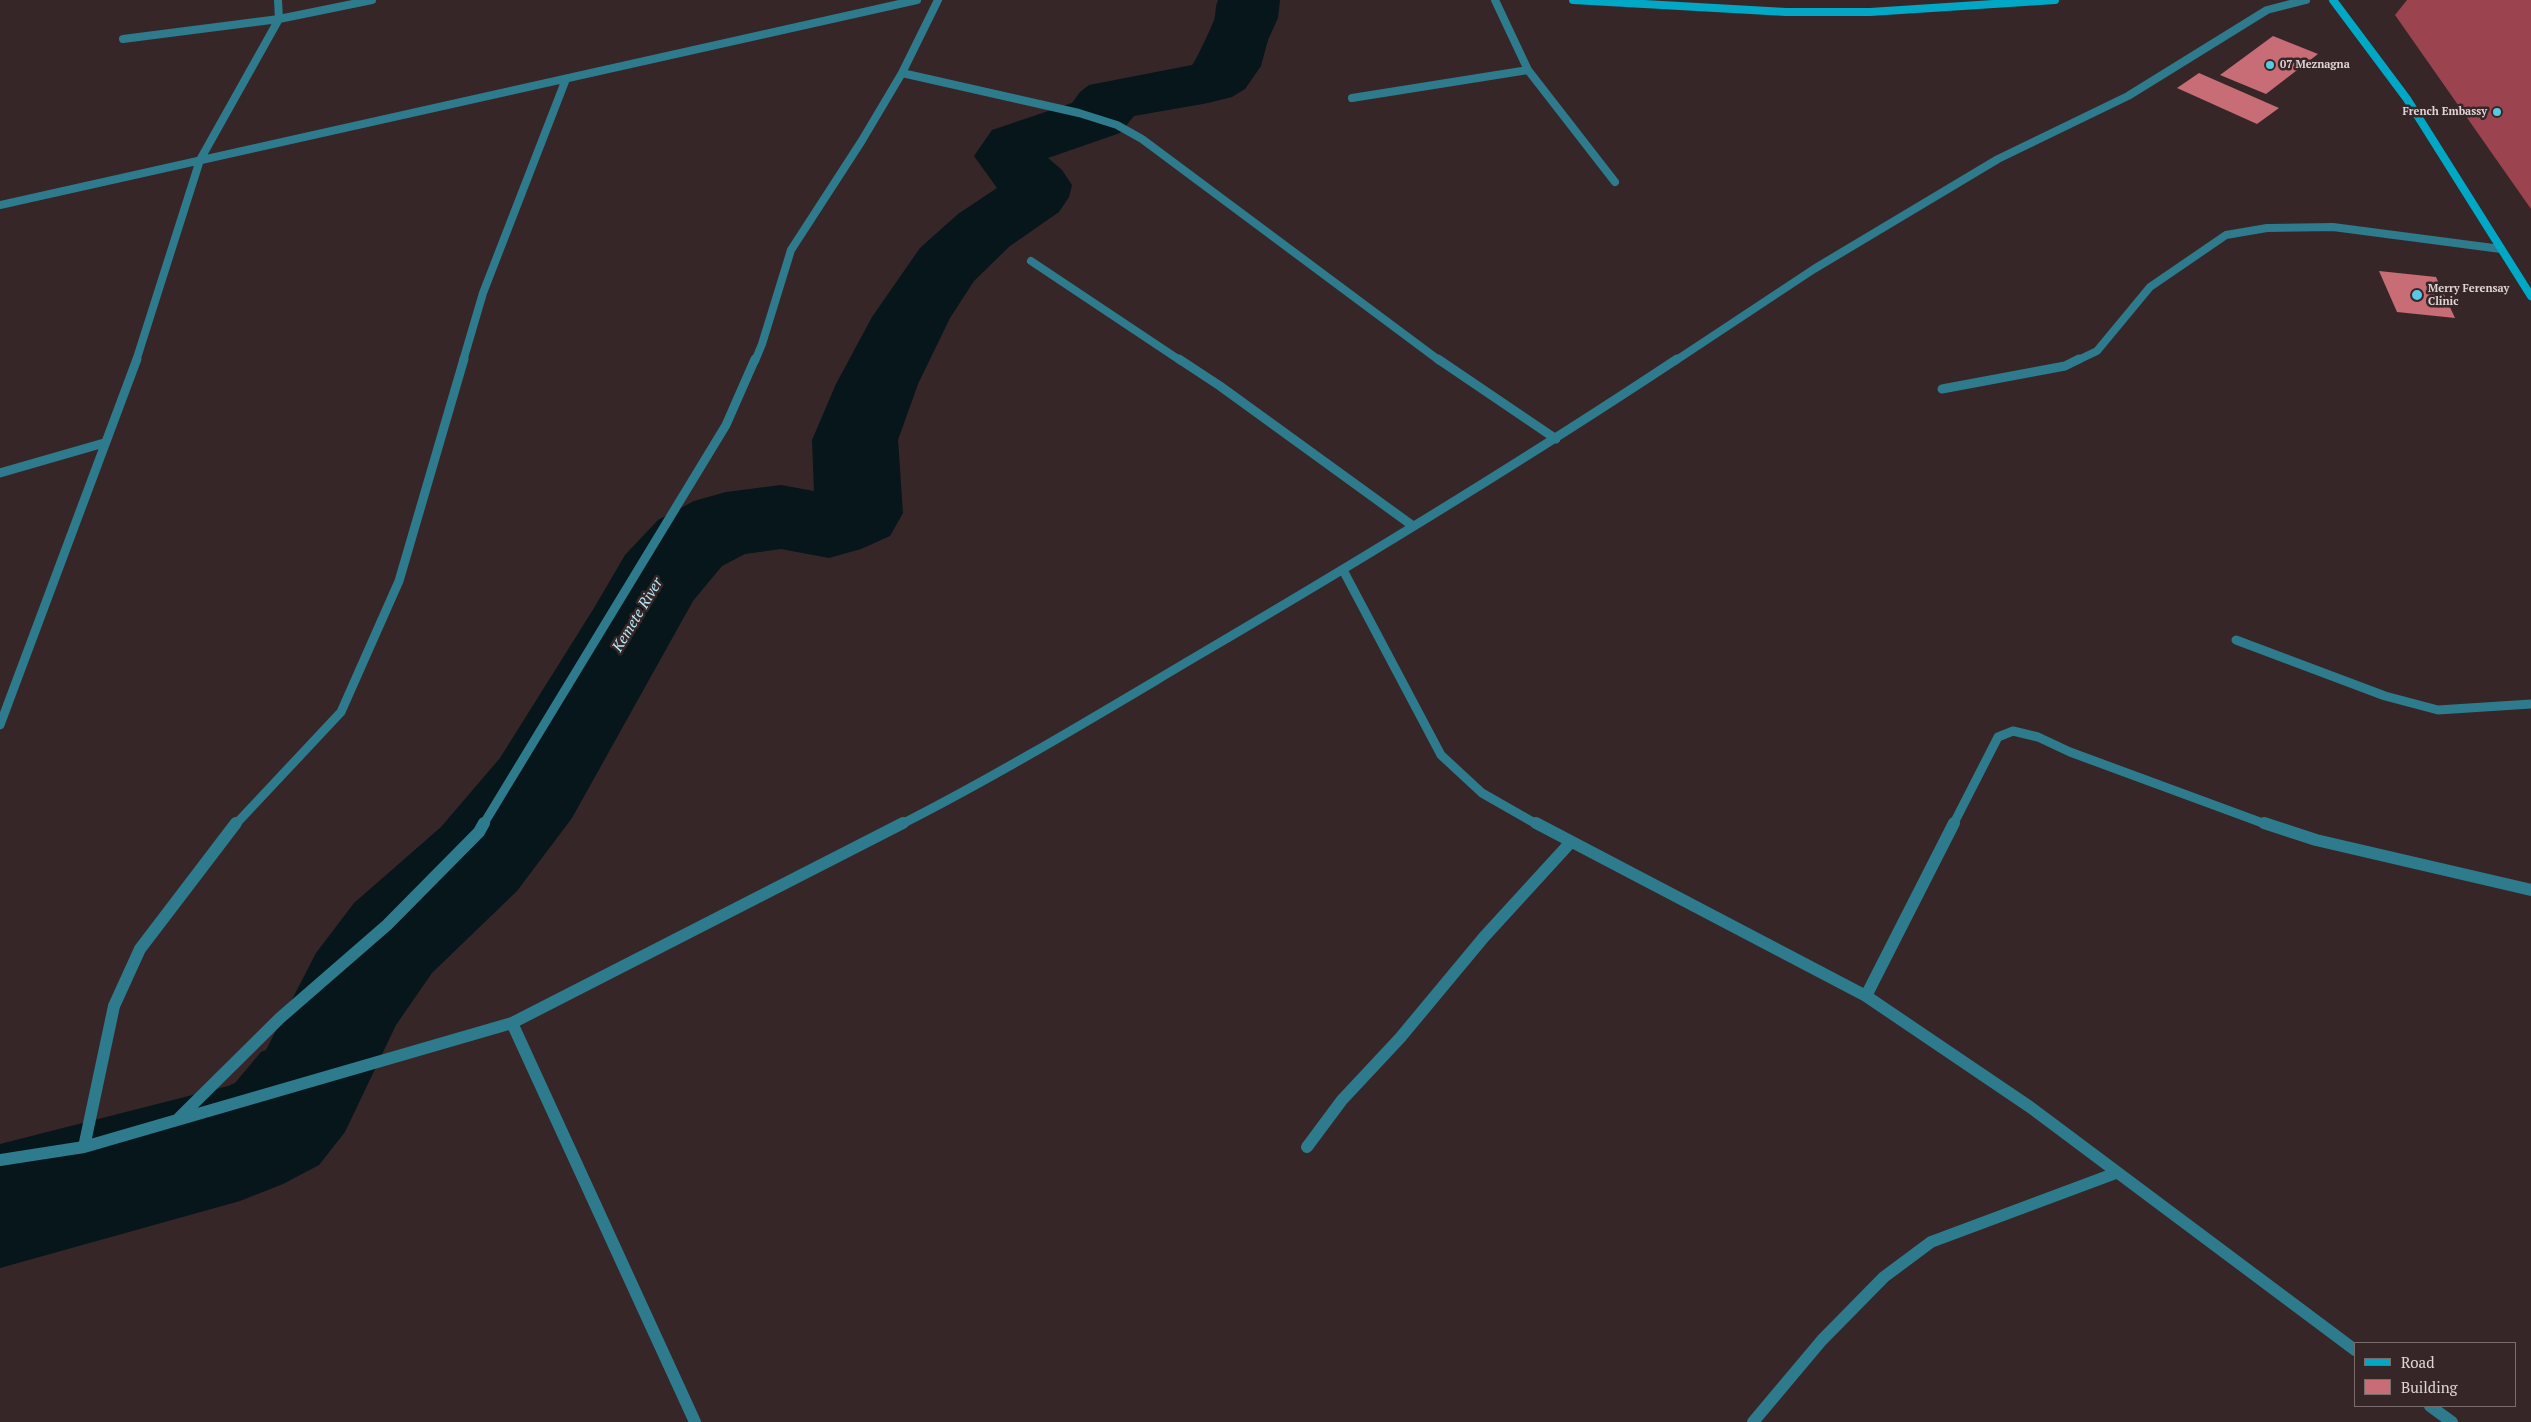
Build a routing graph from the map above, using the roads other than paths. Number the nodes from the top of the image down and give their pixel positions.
1 (278, 0) edge
2 (372, 0) edge
3 (917, 0) edge
4 (938, 0) edge
5 (1496, 0) edge
6 (1573, 0) edge
7 (2055, 0) edge
8 (2306, 0) edge
9 (2333, 0) edge
10 (280, 19) junction
11 (123, 39) dead end
12 (1528, 70) junction
13 (902, 74) junction
14 (566, 79) junction
15 (1352, 98) dead end
16 (200, 160) junction
17 (1616, 182) dead end
18 (0, 205) edge
19 (2501, 249) junction
20 (1031, 261) dead end
21 (2531, 296) edge
22 (1942, 389) dead end
23 (1556, 440) junction
24 (104, 442) junction
25 (0, 473) edge
26 (1413, 526) junction
27 (1343, 570) junction
28 (2236, 640) dead end
29 (2531, 704) edge
30 (0, 725) edge
31 (1570, 843) junction
32 (2531, 890) edge
33 (1866, 996) junction
34 (512, 1023) junction
35 (178, 1119) junction
36 (84, 1146) junction
37 (1307, 1147) dead end
38 (0, 1160) edge
39 (2116, 1173) junction
40 (2354, 1349) edge
41 (2431, 1407) edge
42 (695, 1422) edge
43 (1753, 1422) edge
44 (2452, 1422) edge

1 - 10 street
2 - 10 street
3 - 14 street
4 - 13 street
5 - 12 street
6 - 7 main road
8 - 23 street
9 - 19 main road
10 - 11 street
10 - 16 street
12 - 15 street
12 - 17 street
13 - 23 street
13 - 35 street
14 - 16 street
14 - 36 street
16 - 18 street
16 - 24 street
19 - 21 main road
19 - 22 street
20 - 26 street
23 - 26 street
24 - 25 street
24 - 30 street
26 - 27 street
27 - 31 street
27 - 34 street
28 - 29 street
31 - 33 street
31 - 37 street
32 - 33 street
33 - 39 street
34 - 35 street
34 - 42 street
35 - 36 street
36 - 38 street
39 - 40 street
39 - 43 street
41 - 44 street

